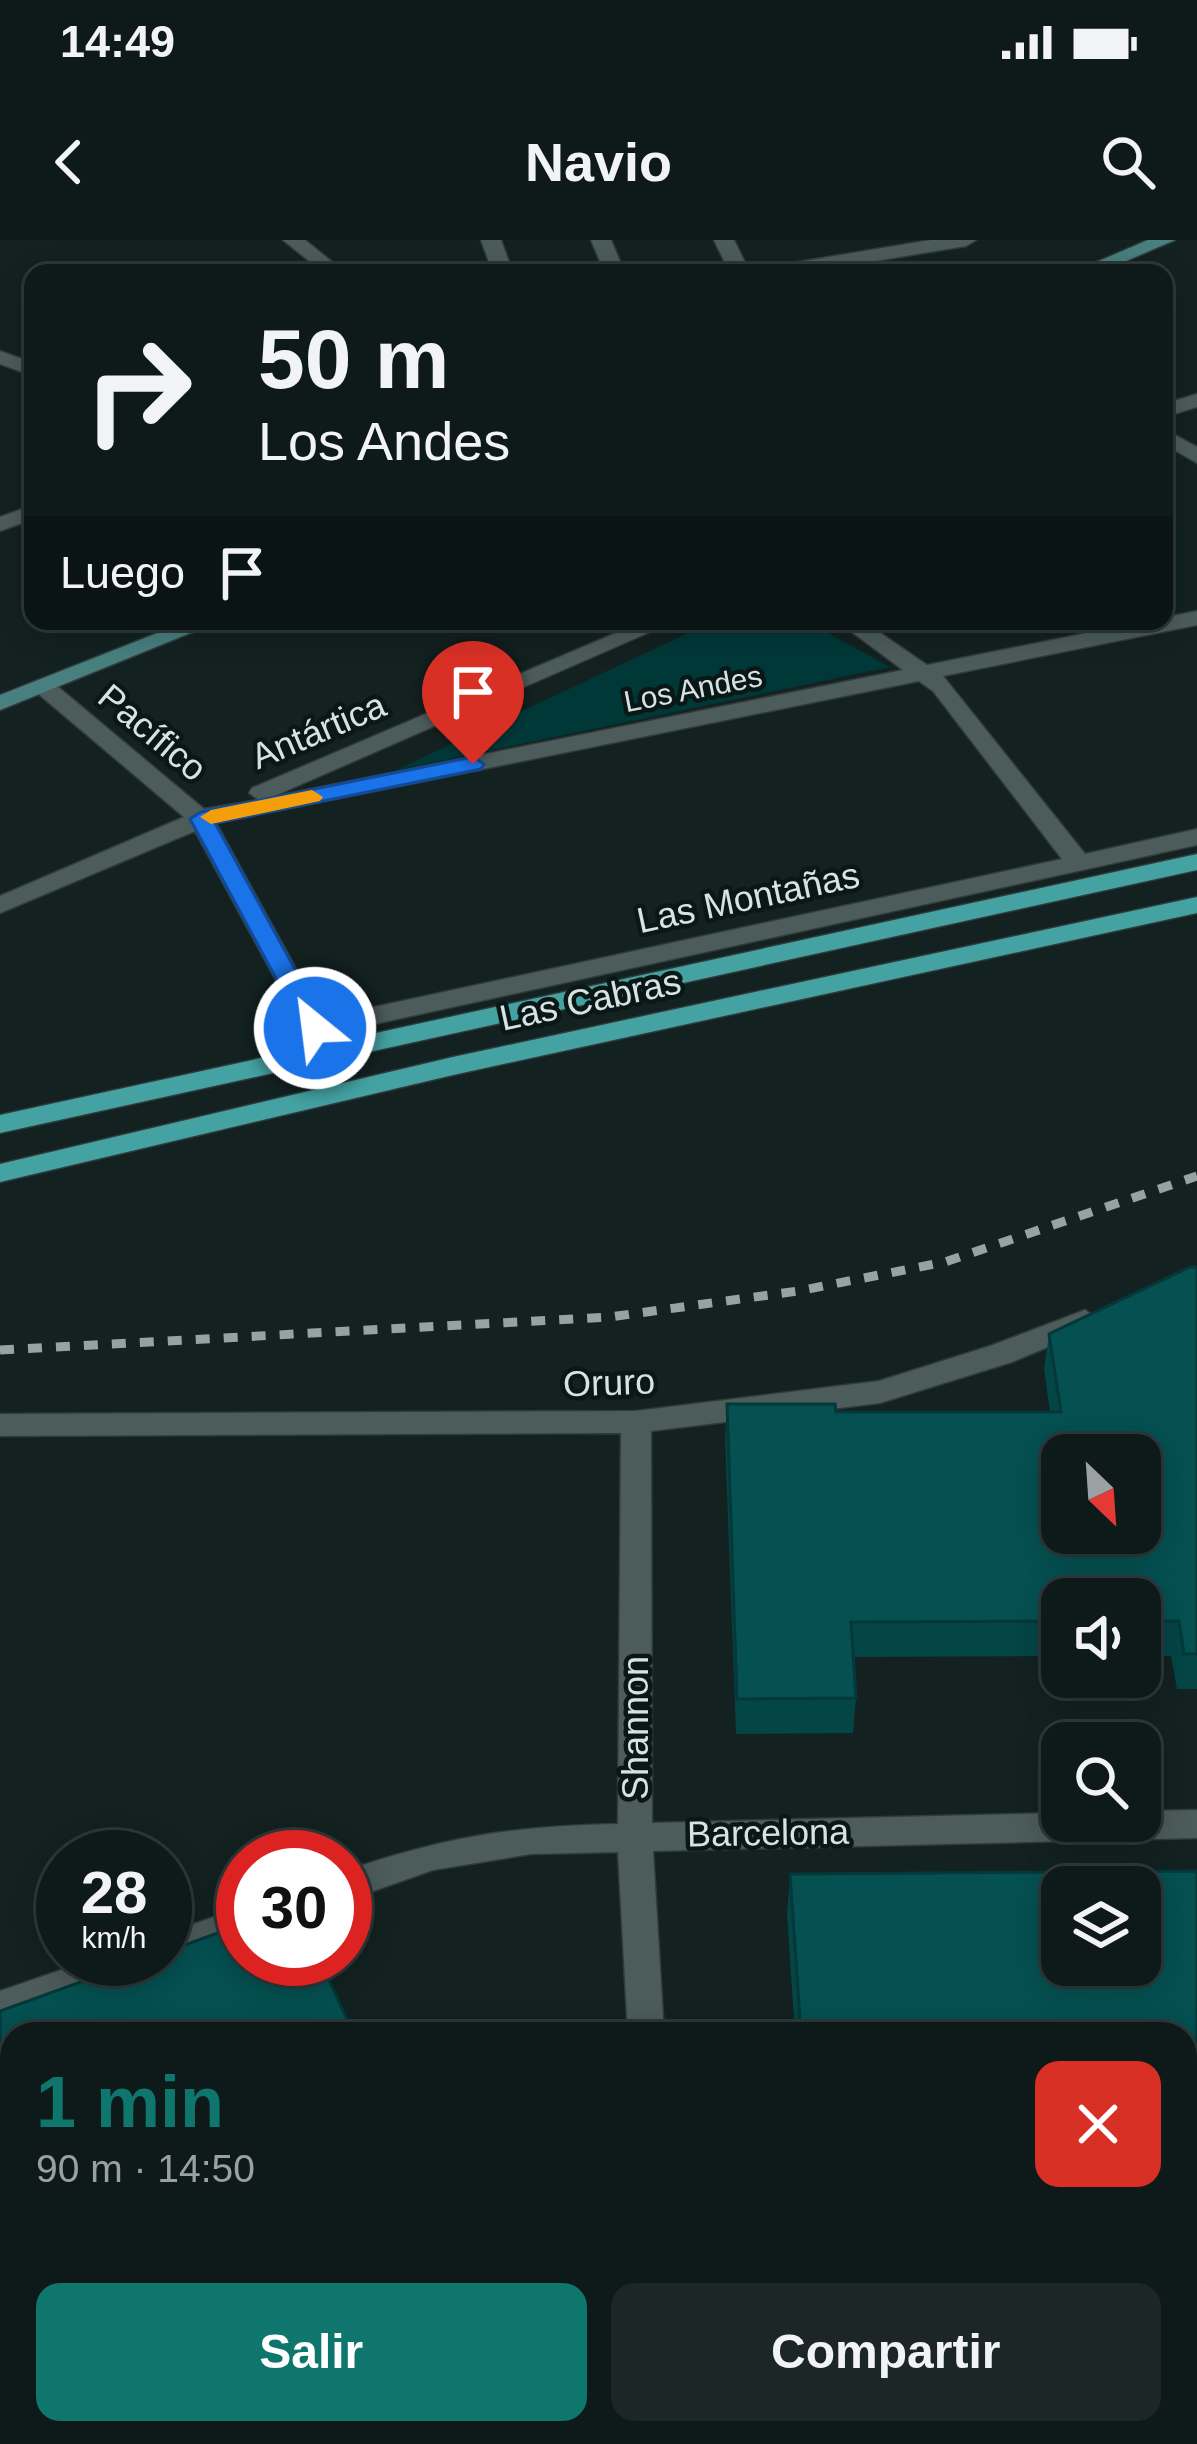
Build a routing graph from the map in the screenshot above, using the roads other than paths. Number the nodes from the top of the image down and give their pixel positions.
1 (293, 240) edge
2 (824, 240) edge
3 (1166, 240) edge
4 (956, 241) edge
5 (834, 262) junction
6 (324, 264) edge
7 (822, 264) edge
8 (1104, 264) edge
9 (186, 630) edge
10 (643, 630) edge
11 (862, 630) edge
12 (1142, 630) edge
13 (926, 673) junction
14 (43, 686) junction
15 (0, 703) edge
16 (201, 819) junction
17 (1197, 837) edge
18 (1078, 862) junction
19 (1197, 862) edge
20 (0, 905) edge
21 (1197, 905) edge
22 (315, 1028) joint
23 (0, 1124) edge
24 (0, 1173) edge
25 (1123, 1305) edge
26 (636, 1422) junction
27 (0, 1425) edge
28 (1197, 1824) edge
29 (635, 1835) junction
30 (372, 1877) edge
31 (60, 1986) edge
32 (0, 2007) edge
33 (645, 2022) edge

1 - 6 street
2 - 5 street
3 - 8 street
4 - 5 street
5 - 7 street
9 - 14 street
10 - 16 street, Antártica
11 - 13 street
12 - 13 street, Los Andes
13 - 16 street, Los Andes
13 - 18 street
14 - 15 street
14 - 16 street, Pacífico
16 - 20 street, Antártica
16 - 22 street, Pacífico
17 - 18 street, Las Montañas
18 - 22 street, Las Montañas
19 - 23 main road, Las Cabras
21 - 24 main road, Las Cabras
25 - 26 street, Oruro
26 - 27 street, Oruro
26 - 29 street, Shannon
28 - 29 street, Barcelona
29 - 30 street, Barcelona
29 - 33 street, Shannon
31 - 32 street

